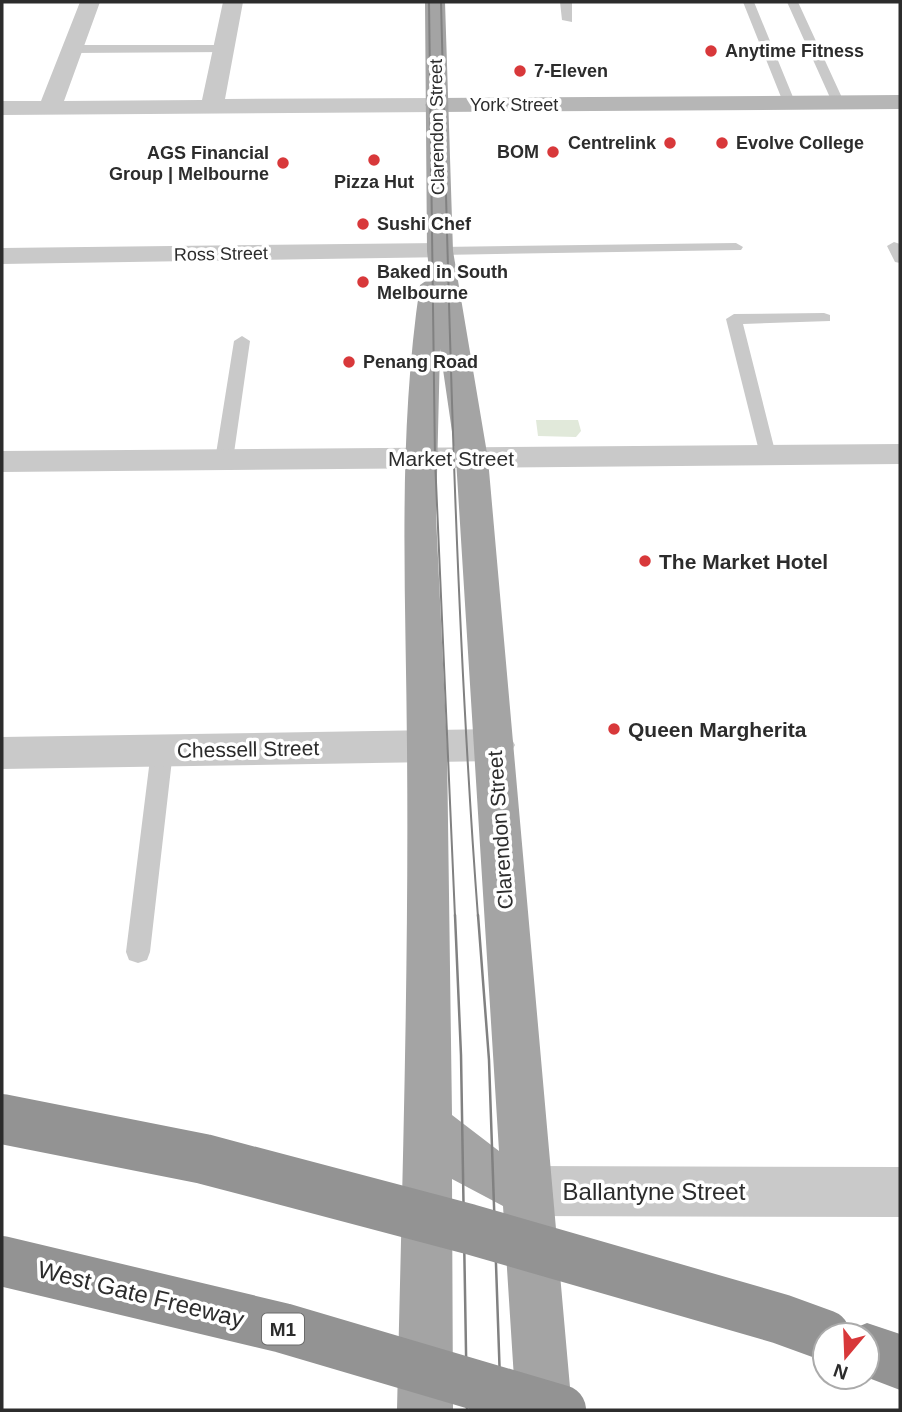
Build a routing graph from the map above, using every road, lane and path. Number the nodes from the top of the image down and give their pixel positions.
1 (90, 2) edge
2 (233, 2) edge
3 (435, 2) edge
4 (566, 2) edge
5 (748, 2) edge
6 (792, 2) edge
7 (568, 20) dead end
8 (72, 49) junction
9 (224, 49) junction
10 (789, 102) junction
11 (838, 102) junction
12 (900, 102) edge
13 (436, 105) junction
14 (212, 107) junction
15 (2, 108) edge
16 (50, 108) junction
17 (736, 247) dead end
18 (440, 251) junction
19 (2, 256) edge
20 (824, 318) dead end
21 (242, 341) dead end
22 (900, 454) edge
23 (767, 455) junction
24 (417, 458) junction
25 (472, 458) junction
26 (225, 460) junction
27 (2, 462) edge
28 (495, 745) junction
29 (427, 747) junction
30 (162, 751) junction
31 (2, 753) edge
32 (138, 952) dead end
33 (2, 1119) edge
34 (428, 1127) junction
35 (526, 1191) junction
36 (900, 1192) edge
37 (2, 1261) edge
38 (811, 1330) edge
39 (881, 1355) edge
40 (900, 1362) edge
41 (425, 1410) edge
42 (544, 1410) edge
43 (561, 1410) edge

1 - 8 street
2 - 9 street
3 - 13 main road, Clarendon Street
4 - 7 lane
5 - 10 lane
6 - 11 lane
8 - 9 lane
8 - 16 street
9 - 14 street
10 - 11 street, York Street
10 - 13 street, York Street
11 - 12 street, York Street
13 - 14 street, York Street
13 - 18 main road, Clarendon Street
14 - 16 street, York Street
15 - 16 street, York Street
17 - 18 lane
18 - 19 street, Ross Street
18 - 24 main road, Clarendon Street
18 - 25 main road, Clarendon Street
20 - 23 lane
21 - 26 lane
22 - 23 street, Market Street
23 - 25 street, Market Street
24 - 25 street, Market Street
24 - 26 street, Market Street
24 - 29 main road, Clarendon Street
25 - 28 main road, Clarendon Street
26 - 27 street, Market Street
28 - 29 street, Chessell Street
28 - 35 main road, Clarendon Street
29 - 30 street, Chessell Street
29 - 34 main road, Clarendon Street
30 - 31 street, Chessell Street
30 - 32 lane
33 - 38 highway, bridge
34 - 35 main road, Ballantyne Street
34 - 41 main road, Clarendon Street
35 - 36 street, Ballantyne Street
35 - 42 main road, Clarendon Street
37 - 43 highway, West Gate Freeway / M1, bridge
39 - 40 highway

